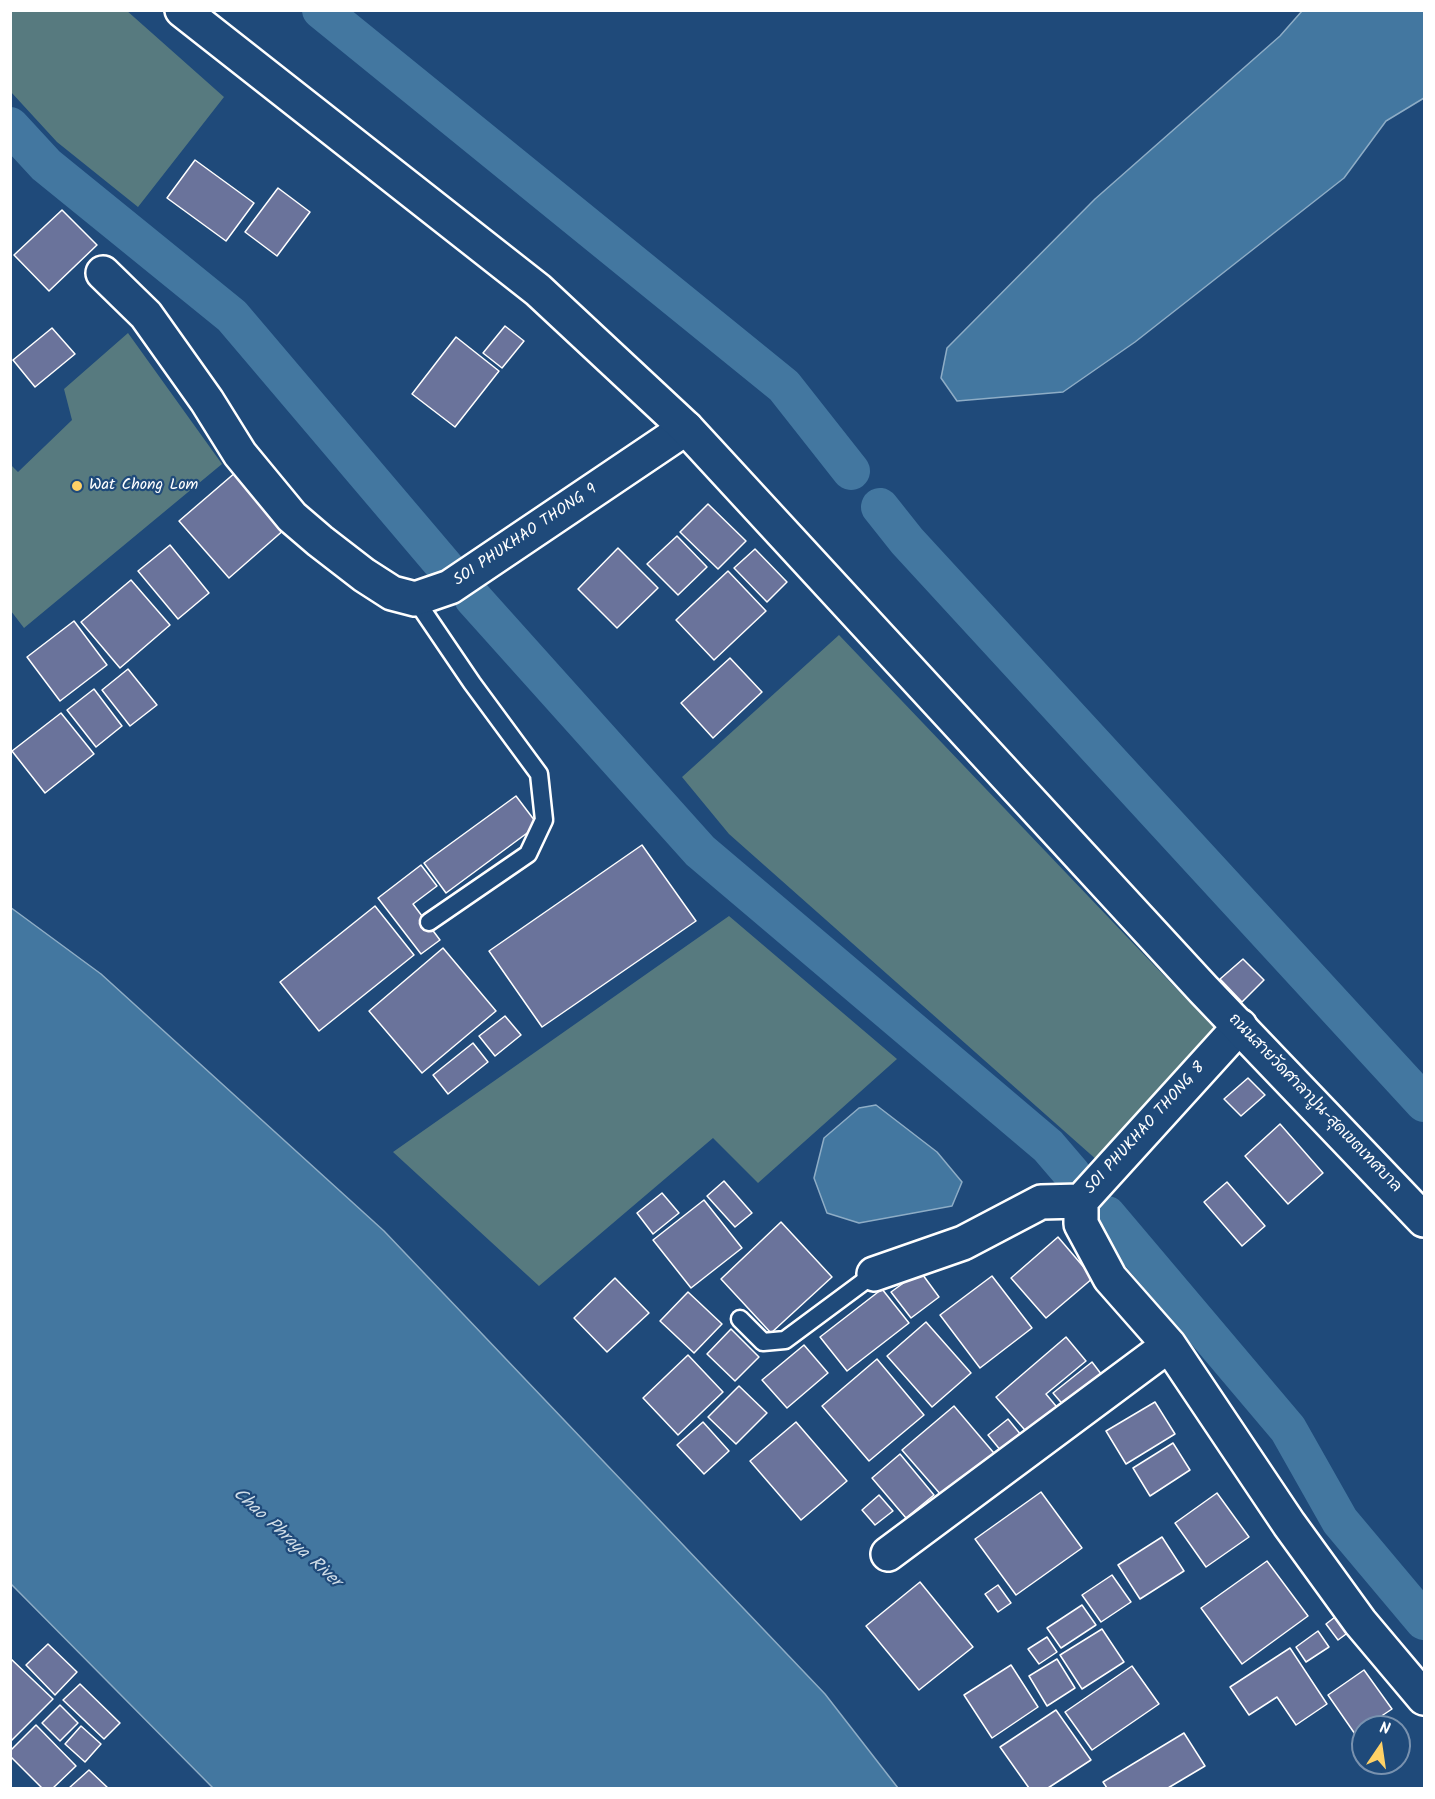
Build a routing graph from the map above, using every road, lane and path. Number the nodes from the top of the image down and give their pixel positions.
1 (182, 10) edge
2 (103, 273) dead end
3 (686, 428) junction
4 (415, 599) junction
5 (429, 922) dead end
6 (1240, 1026) junction
7 (1081, 1201) junction
8 (1425, 1220) edge
9 (874, 1274) joint
10 (740, 1319) dead end
11 (1169, 1345) junction
12 (888, 1554) dead end
13 (1425, 1698) edge

1 - 3 street, ถนนสายวัดศาลาปูน-สุดเขตเทศบาล
2 - 4 street
3 - 4 street, SOI PHUKHAO THONG 9
3 - 6 street, ถนนสายวัดศาลาปูน-สุดเขตเทศบาล
4 - 5 lane
6 - 7 street, SOI PHUKHAO THONG 8
6 - 8 street, ถนนสายวัดศาลาปูน-สุดเขตเทศบาล
7 - 9 street, SOI PHUKHAO THONG 8
7 - 11 street
9 - 10 lane
11 - 12 street
11 - 13 street

